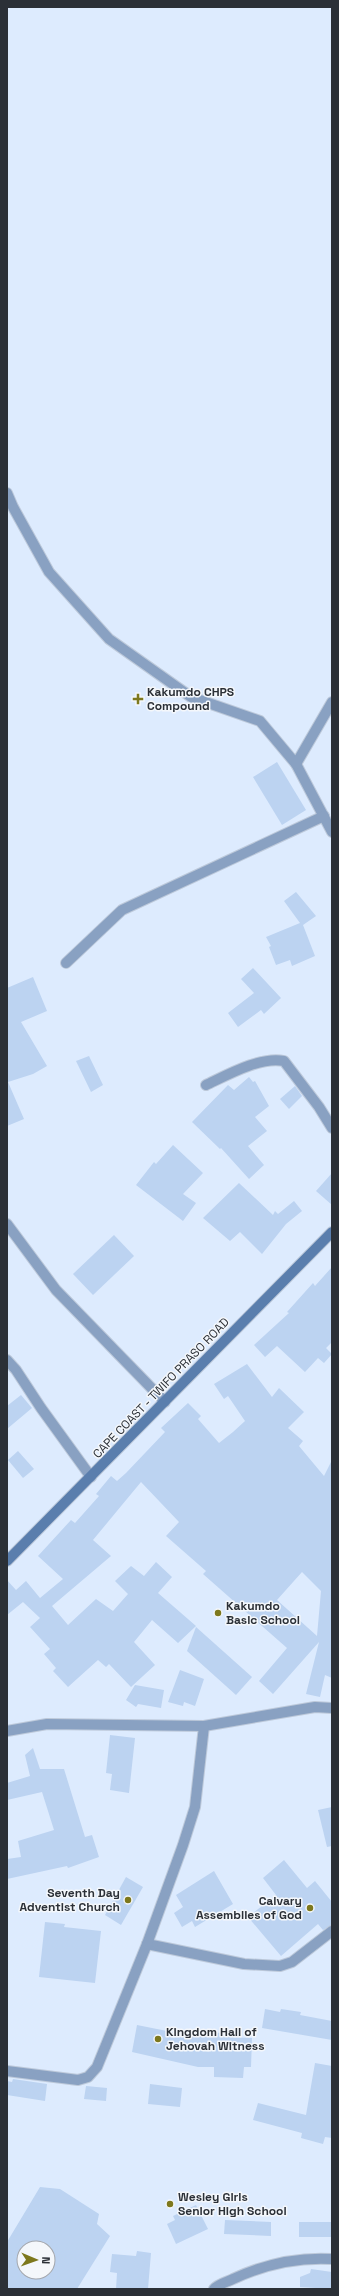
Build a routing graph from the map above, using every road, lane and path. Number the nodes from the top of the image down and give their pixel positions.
1 (7, 493) edge
2 (332, 702) edge
3 (296, 764) junction
4 (324, 816) junction
5 (332, 832) edge
6 (66, 963) dead end
7 (206, 1085) dead end
8 (332, 1128) edge
9 (7, 1224) edge
10 (332, 1232) edge
11 (7, 1360) edge
12 (165, 1402) junction
13 (91, 1478) junction
14 (7, 1561) edge
15 (332, 1708) edge
16 (204, 1726) junction
17 (7, 1731) edge
18 (332, 1931) edge
19 (147, 1944) junction
20 (7, 2071) edge
21 (332, 2259) edge
22 (214, 2289) edge

1 - 3 street
2 - 3 street
3 - 4 street
4 - 5 street
4 - 6 street
7 - 8 street
9 - 12 street
10 - 12 main road, CAPE COAST - TWIFO PRASO ROAD
11 - 13 street
12 - 13 main road, CAPE COAST - TWIFO PRASO ROAD
13 - 14 main road, CAPE COAST - TWIFO PRASO ROAD
15 - 16 street
16 - 17 street
16 - 19 street
18 - 19 street
19 - 20 street
21 - 22 street

